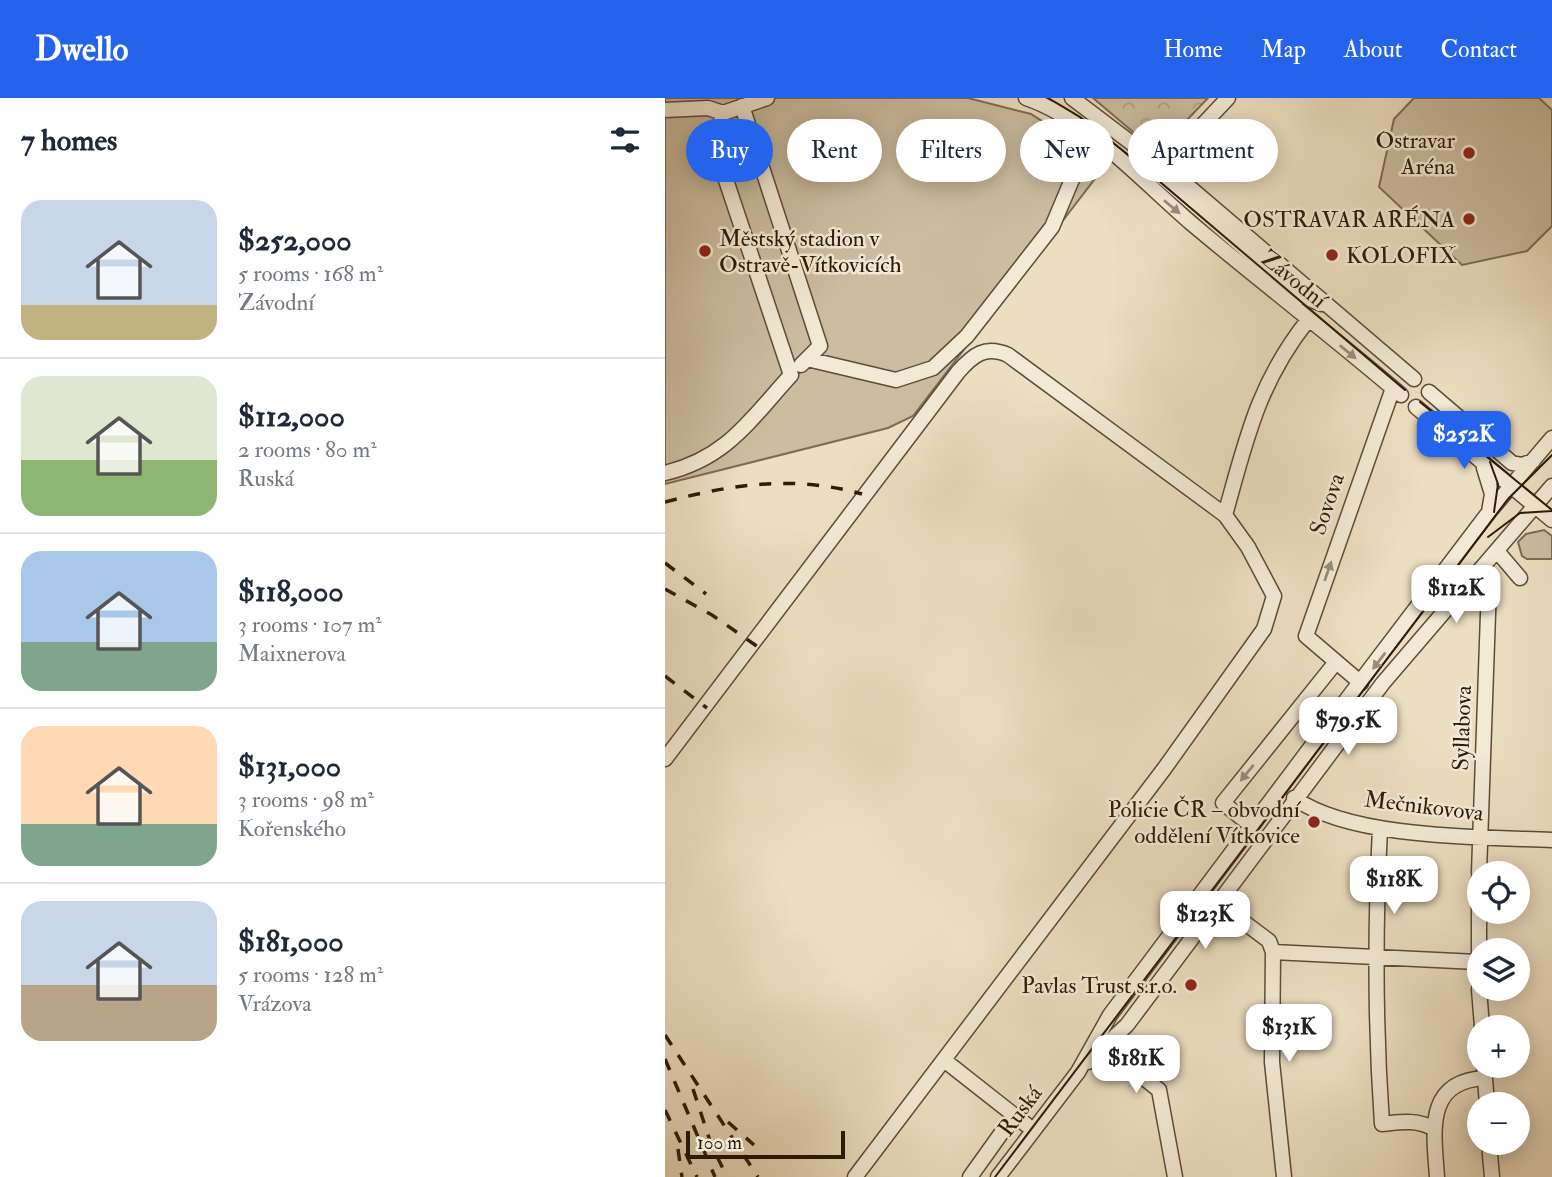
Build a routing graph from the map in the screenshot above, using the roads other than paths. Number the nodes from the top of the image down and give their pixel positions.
1 (767, 98) edge
2 (1026, 98) edge
3 (1072, 98) edge
4 (1228, 98) edge
5 (730, 107) edge
6 (665, 110) edge
7 (1065, 119) edge
8 (1208, 119) edge
9 (1128, 142) edge
10 (1114, 156) edge
11 (1071, 182) edge
12 (1172, 182) edge
13 (1174, 182) edge
14 (1298, 295) junction
15 (1332, 309) junction
16 (1312, 324) junction
17 (807, 359) junction
18 (791, 375) junction
19 (1414, 379) dead end
20 (1397, 391) joint
21 (1429, 392) dead end
22 (1416, 407) dead end
23 (1552, 438) edge
24 (1477, 458) junction
25 (1535, 459) junction
26 (1508, 460) junction
27 (665, 473) edge
28 (1552, 486) edge
29 (1517, 488) junction
30 (1535, 506) junction
31 (1489, 512) junction
32 (1225, 515) junction
33 (1552, 522) edge
34 (1511, 534) junction
35 (1497, 551) junction
36 (1520, 578) dead end
37 (1489, 585) dead end
38 (1336, 662) junction
39 (1361, 684) junction
40 (665, 759) edge
41 (1294, 798) junction
42 (1252, 826) junction
43 (1380, 828) junction
44 (1481, 837) junction
45 (1552, 840) edge
46 (1480, 861) edge
47 (1217, 902) junction
48 (1273, 952) junction
49 (1375, 957) junction
50 (1467, 962) edge
51 (1105, 1047) junction
52 (944, 1060) junction
53 (1078, 1072) junction
54 (1472, 1078) edge
55 (1019, 1119) junction
56 (1434, 1129) junction
57 (1033, 1130) junction
58 (1490, 1155) edge
59 (855, 1177) edge
60 (969, 1177) edge
61 (998, 1177) edge
62 (1175, 1177) edge
63 (1285, 1177) edge
64 (1437, 1177) edge
65 (1492, 1177) edge

1 - 5 street
2 - 7 street, Závodní
3 - 9 street, Závodní
4 - 8 street
5 - 6 street
5 - 17 street
5 - 18 street
10 -> 16 street, Závodní
11 - 17 street
12 - 14 street
13 - 15 street, Závodní
14 - 15 street
14 - 16 street
15 - 19 street, Závodní
16 -> 20 street, Závodní
16 - 32 street
17 - 18 street
18 - 27 street
38 -> 20 street, Sovova
21 - 26 street
22 - 24 street
23 - 25 street, Ruská
24 - 29 street
24 - 31 street
25 - 26 street
25 - 29 street, Ruská
26 - 29 street
28 - 30 street, Ruská
29 - 30 street
29 - 31 street, Ruská
29 - 34 street
30 - 33 street
30 - 34 street, Ruská
31 -> 39 street, Ruská
32 - 40 street
32 - 52 street
33 - 34 street
34 - 35 street, Ruská
35 - 36 street
35 - 41 street, Ruská
37 - 44 street, Syllabova
38 - 39 street
38 -> 42 street
39 - 42 street, Ruská
41 - 43 street, Mečnikovova
41 - 47 street, Ruská
42 - 53 street, Ruská
43 - 44 street, Mečnikovova
43 - 49 street
44 - 45 street, Mečnikovova
44 - 46 street, Syllabova
47 - 48 street
47 - 51 street, Ruská
48 - 49 street
48 - 63 street
49 - 50 street
49 - 56 street
51 - 53 street, Ruská
51 - 62 street
52 - 55 street
52 - 59 street
53 - 57 street, Ruská
54 - 56 street
55 - 57 street
55 - 60 street
56 - 64 street
57 - 61 street, Ruská
58 - 65 street

